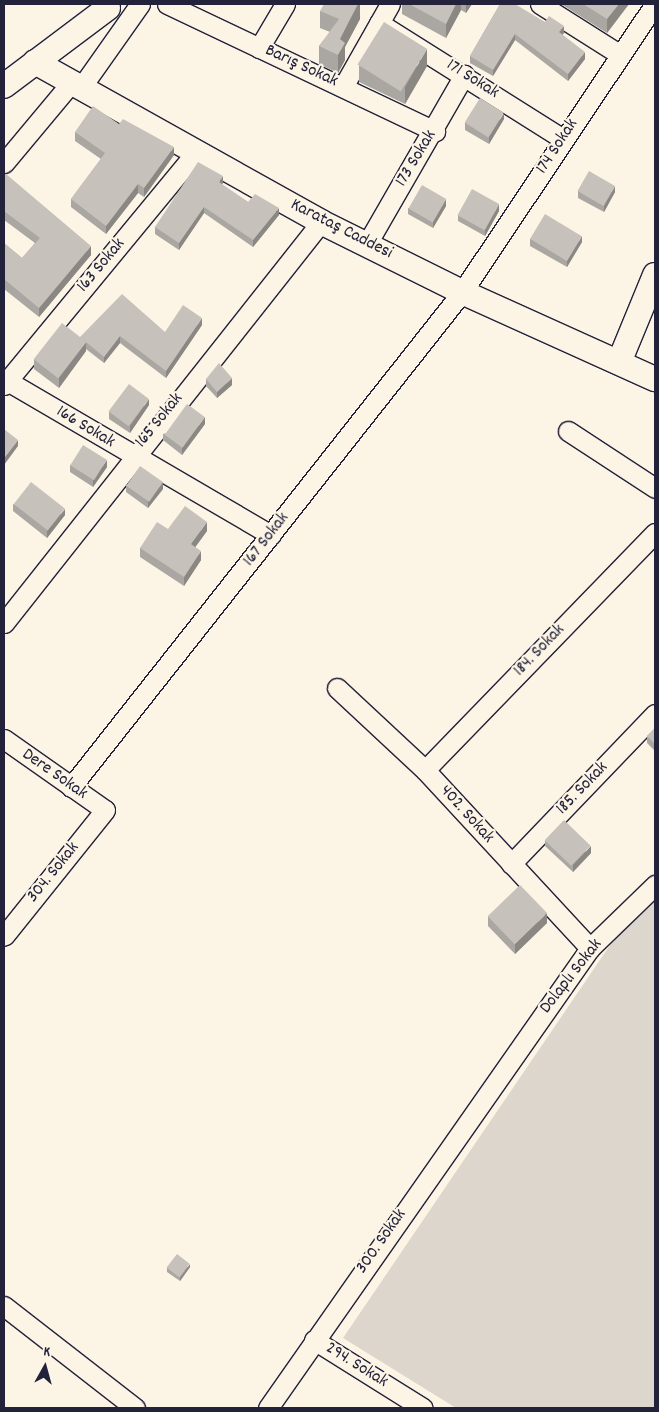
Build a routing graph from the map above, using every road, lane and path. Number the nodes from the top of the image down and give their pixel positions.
1 (140, 4) edge
2 (167, 4) edge
3 (285, 4) edge
4 (390, 4) edge
5 (540, 4) edge
6 (655, 4) edge
7 (107, 6) edge
8 (379, 23) junction
9 (125, 25) junction
10 (259, 48) junction
11 (620, 54) junction
12 (35, 62) junction
13 (464, 75) junction
14 (4, 86) edge
15 (75, 86) junction
16 (343, 87) junction
17 (435, 131) junction
18 (563, 140) junction
19 (196, 152) junction
20 (4, 163) edge
21 (321, 222) junction
22 (368, 242) junction
23 (655, 275) edge
24 (462, 292) junction
25 (620, 360) junction
26 (655, 379) edge
27 (5, 381) edge
28 (568, 431) dead end
29 (132, 456) junction
30 (655, 488) edge
31 (655, 533) edge
32 (271, 535) junction
33 (4, 623) edge
34 (337, 688) dead end
35 (655, 714) edge
36 (4, 739) edge
37 (425, 770) junction
38 (71, 786) junction
39 (105, 810) joint
40 (511, 864) junction
41 (655, 885) edge
42 (4, 936) edge
43 (590, 948) junction
44 (498, 1077) joint
45 (4, 1306) edge
46 (314, 1340) junction
47 (135, 1408) edge
48 (268, 1408) edge
49 (423, 1408) edge

1 - 9 street
2 - 10 street, Barış Sokak
3 - 10 street
4 - 8 street
5 - 11 street
6 - 11 street, 174 Sokak
7 - 9 street
7 - 12 street
8 - 13 street, 171 Sokak
8 - 16 street
9 - 15 street
10 - 16 street, Barış Sokak
11 - 18 street, 174 Sokak
12 - 14 street
12 - 15 street, Karataş Caddesi
13 - 17 street, 173 Sokak
13 - 18 street, 171 Sokak
15 - 19 street, Karataş Caddesi
15 - 20 street
16 - 17 street, Barış Sokak
17 - 22 street, 173 Sokak
18 - 24 street, 174 Sokak
19 - 21 street, Karataş Caddesi
19 - 27 street, 163 Sokak
21 - 22 street, Karataş Caddesi
21 - 29 street, 165 Sokak
22 - 24 street, Karataş Caddesi
23 - 25 street
24 - 25 street, Karataş Caddesi
24 - 32 street, 167 Sokak
25 - 26 street, Karataş Caddesi
27 - 29 street, 166 Sokak
28 - 30 street
29 - 32 street, 166 Sokak
29 - 33 street, 165 Sokak
31 - 37 street, 184. Sokak
32 - 38 street, 167 Sokak
34 - 37 street, 402. Sokak
35 - 40 street, 185. Sokak
36 - 38 street, Dere Sokak
37 - 40 street, 402. Sokak
38 - 39 street, Dere Sokak
39 - 42 street, 304. Sokak
40 - 43 street, 402. Sokak
41 - 43 street, Dolaplı Sokak
43 - 44 street, Dolaplı Sokak
44 - 46 street, 300. Sokak
45 - 47 street
46 - 48 street, 300. Sokak
46 - 49 street, 294. Sokak

